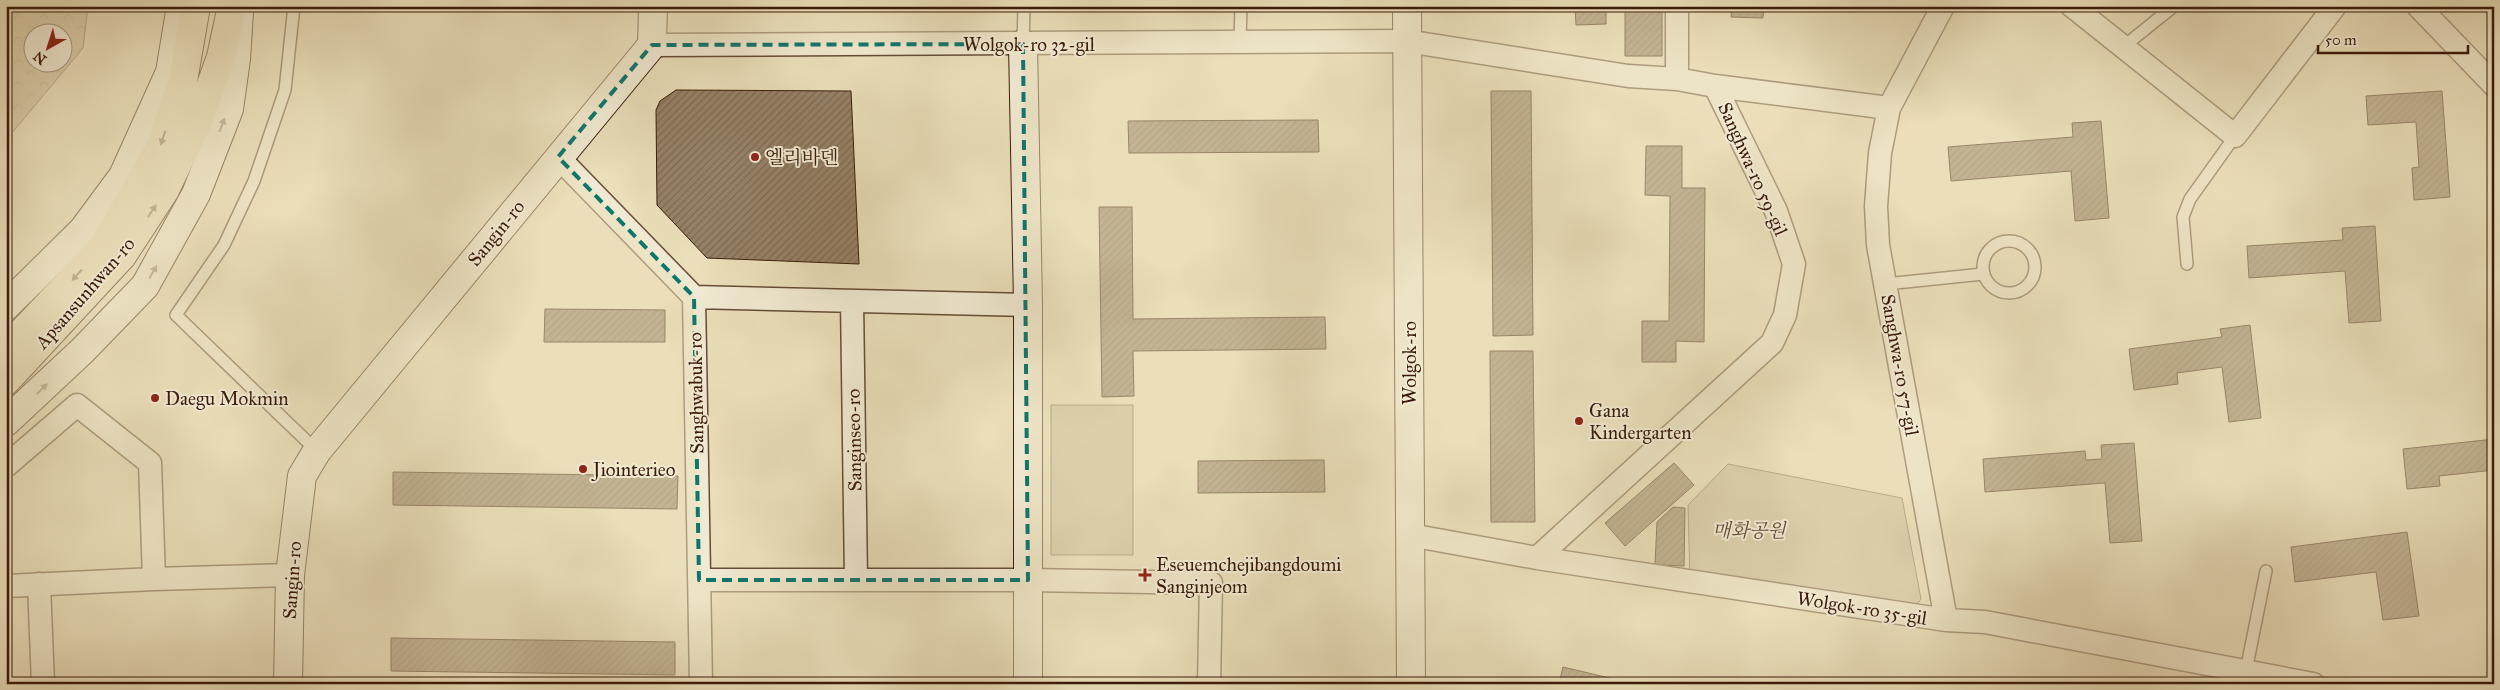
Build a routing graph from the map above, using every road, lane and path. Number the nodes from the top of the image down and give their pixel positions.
1 (181, 6) edge
2 (196, 6) edge
3 (232, 6) edge
4 (239, 6) edge
5 (294, 6) edge
6 (653, 6) edge
7 (1024, 6) edge
8 (1241, 6) edge
9 (1407, 6) edge
10 (1676, 6) edge
11 (1942, 6) edge
12 (2072, 6) edge
13 (2174, 6) edge
14 (2335, 6) edge
15 (2418, 6) edge
16 (1406, 41) junction
17 (1240, 42) junction
18 (1023, 44) junction
19 (652, 45) junction
20 (2123, 47) junction
21 (1676, 79) junction
22 (2494, 85) edge
23 (1715, 86) junction
24 (1889, 108) junction
25 (2235, 136) junction
26 (558, 157) junction
27 (2187, 264) dead end
28 (1983, 274) junction
29 (1886, 284) junction
30 (694, 297) junction
31 (852, 301) junction
32 (1028, 304) junction
33 (6, 306) edge
34 (6, 349) edge
35 (6, 380) edge
36 (6, 422) edge
37 (317, 451) junction
38 (6, 466) edge
39 (1410, 535) junction
40 (1538, 558) junction
41 (2266, 571) dead end
42 (290, 575) junction
43 (154, 579) junction
44 (699, 580) junction
45 (856, 580) junction
46 (1028, 580) junction
47 (39, 584) junction
48 (6, 586) edge
49 (1946, 620) junction
50 (2246, 671) junction
51 (43, 684) edge
52 (288, 684) edge
53 (701, 684) edge
54 (1028, 684) edge
55 (1208, 684) edge
56 (1411, 684) edge
57 (2313, 684) edge

1 - 33 street
2 -> 34 highway, Apsansunhwan-ro
35 -> 3 highway, Apsansunhwan-ro
36 -> 4 street
5 - 37 lane
6 - 19 street
7 - 18 lane
8 - 17 lane
9 - 16 street, Wolgok-ro
10 - 21 street
11 - 24 street, Sanghwa-ro 57-gil
12 - 20 street
13 - 20 lane
14 - 25 street
15 - 22 street
16 - 17 street, Wolgok-ro 32-gil
16 - 21 street
16 - 39 street, Wolgok-ro
17 - 18 street, Wolgok-ro 32-gil
18 - 19 street, Wolgok-ro 32-gil
18 - 32 street
19 - 26 street, Sangin-ro
20 - 25 street
21 - 23 street, Sanghwa-ro 59-gil
23 - 24 street
23 - 40 street, Sanghwa-ro 59-gil
24 - 29 street, Sanghwa-ro 57-gil
25 - 27 lane
26 - 30 street
26 - 37 street, Sangin-ro
28 - 28 lane
28 - 29 lane
29 - 49 street, Sanghwa-ro 57-gil
30 - 31 street
30 - 44 street, Sanghwabuk-ro
31 - 32 street
31 - 45 street, Sanginseo-ro
32 - 46 street
37 - 42 street, Sangin-ro
38 - 43 street
39 - 40 street, Wolgok-ro 35-gil
39 - 56 street, Wolgok-ro
40 - 49 street, Wolgok-ro 35-gil
41 - 50 lane
42 - 43 street
42 - 52 street, Sangin-ro
43 - 47 street
44 - 45 street
44 - 53 street, Sanghwabuk-ro
45 - 46 street
46 - 54 street
46 - 55 street
47 - 48 street
47 - 51 street
49 - 50 street, Wolgok-ro 35-gil
50 - 57 street, Wolgok-ro 35-gil

